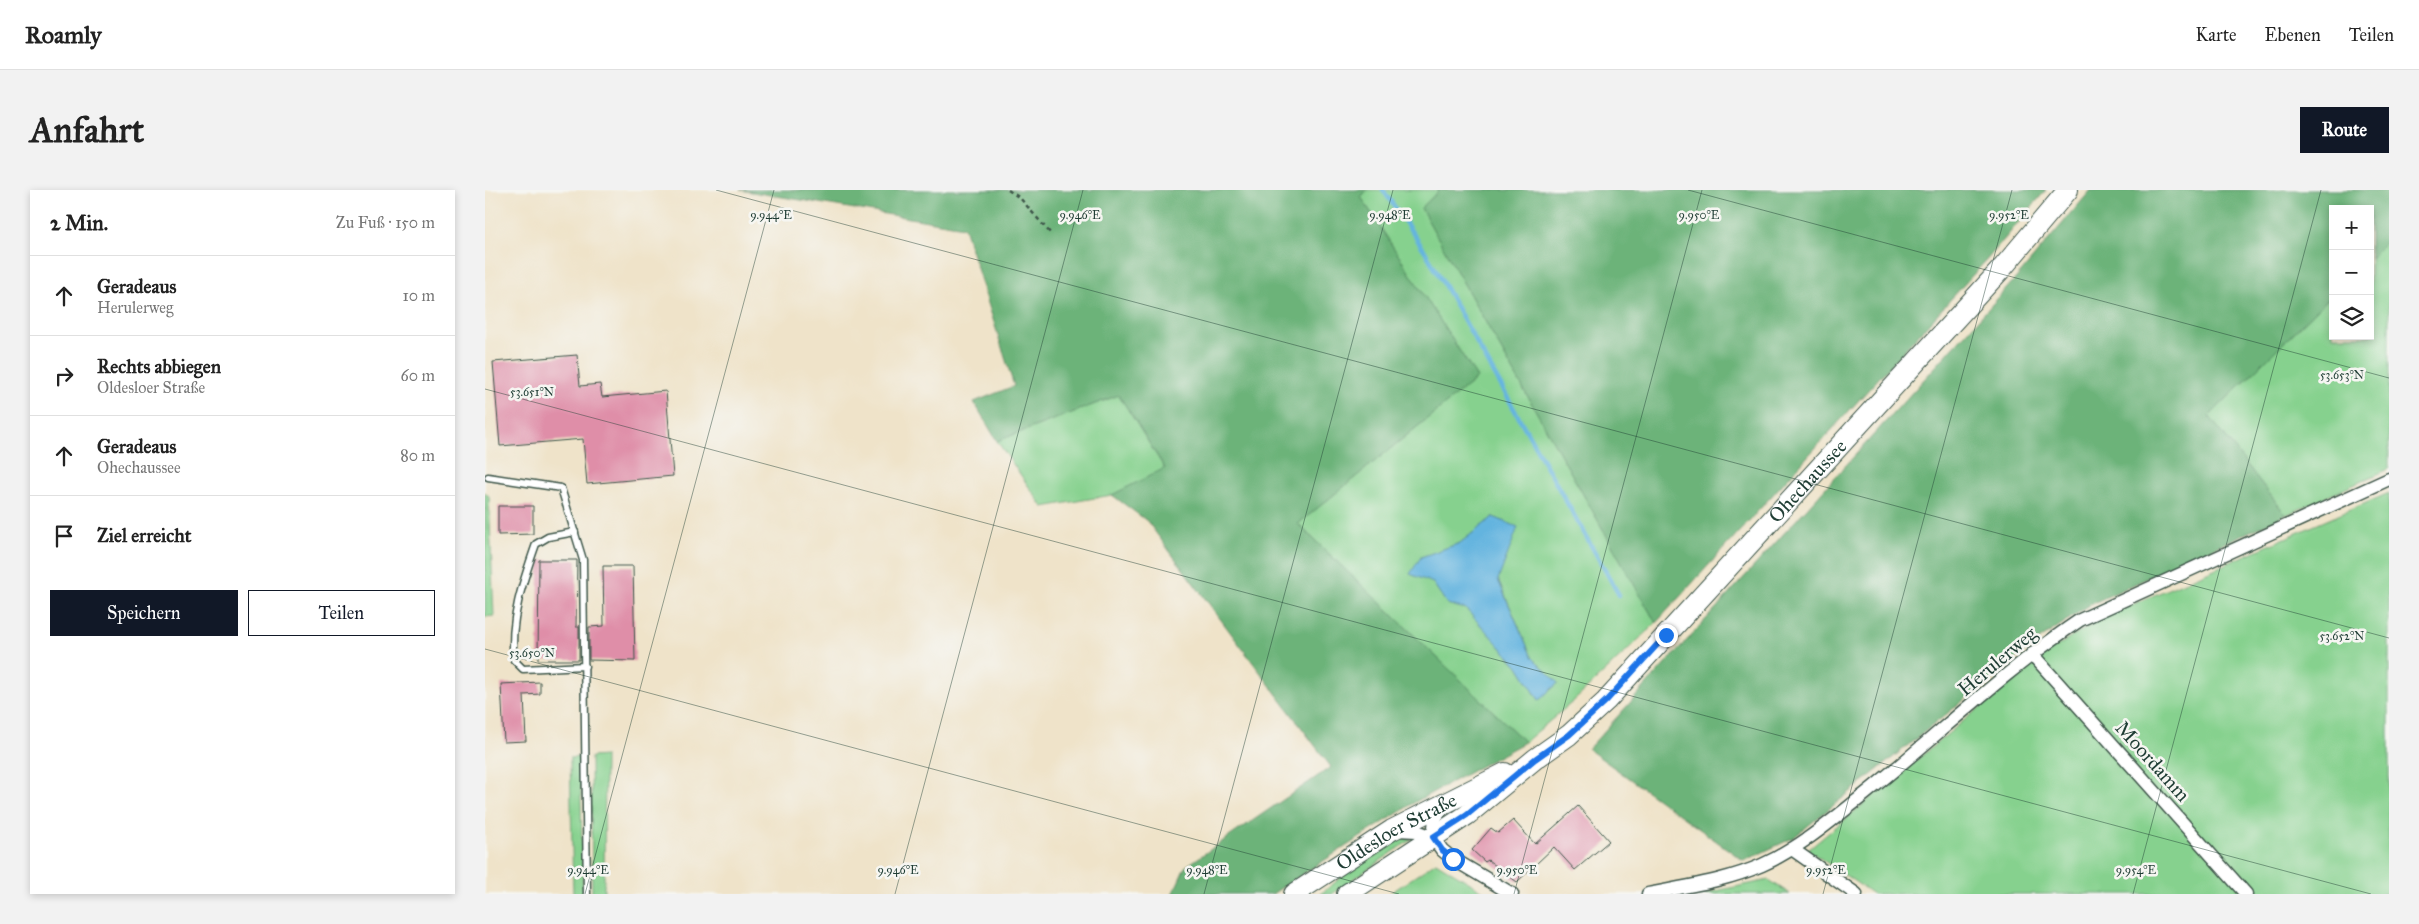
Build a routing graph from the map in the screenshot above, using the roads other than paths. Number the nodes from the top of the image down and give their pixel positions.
1 (2068, 190) edge
2 (488, 476) dead end
3 (2389, 479) edge
4 (575, 532) junction
5 (2032, 654) junction
6 (585, 666) junction
7 (1535, 759) junction
8 (1447, 802) junction
9 (1392, 830) junction
10 (1433, 837) junction
11 (1792, 849) junction
12 (587, 894) edge
13 (1294, 894) edge
14 (1347, 894) edge
15 (1512, 894) edge
16 (1648, 894) edge
17 (1856, 894) edge
18 (2246, 894) edge

1 - 7 main road, Ohechaussee
2 - 4 lane
3 - 5 street, Herulerweg
4 - 6 lane
4 - 6 lane
5 - 11 street, Herulerweg
5 - 18 street, Moordamm
6 - 12 lane
7 - 8 main road, Oldesloer Straße
7 - 10 main road, Oldesloer Straße
8 - 9 main road, Oldesloer Straße
8 - 10 street
9 - 10 street
9 - 13 main road, Oldesloer Straße
10 - 14 main road, Oldesloer Straße
10 - 15 street
11 - 16 street, Herulerweg
11 - 17 street

